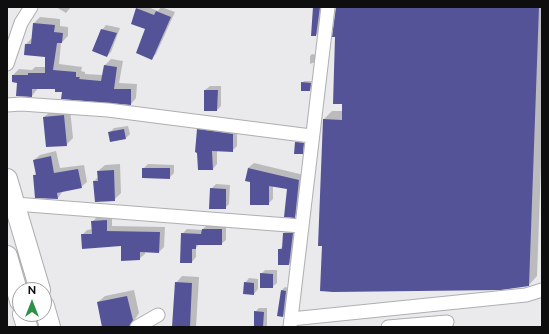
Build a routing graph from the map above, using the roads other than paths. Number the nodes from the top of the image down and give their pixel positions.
1 (31, 7) edge
2 (328, 7) edge
3 (7, 64) edge
4 (7, 105) edge
5 (311, 136) junction
6 (7, 179) edge
7 (15, 204) junction
8 (301, 226) junction
9 (7, 256) edge
10 (13, 282) edge
11 (38, 282) edge
12 (542, 290) edge
13 (158, 315) dead end
14 (447, 322) dead end
15 (290, 323) edge
16 (137, 327) edge
17 (388, 327) edge

1 - 3 street
2 - 5 street
4 - 5 street
5 - 8 street
6 - 7 highway
7 - 8 street
7 - 11 highway
8 - 15 street
9 - 10 highway
12 - 15 street
13 - 16 street
14 - 17 street

